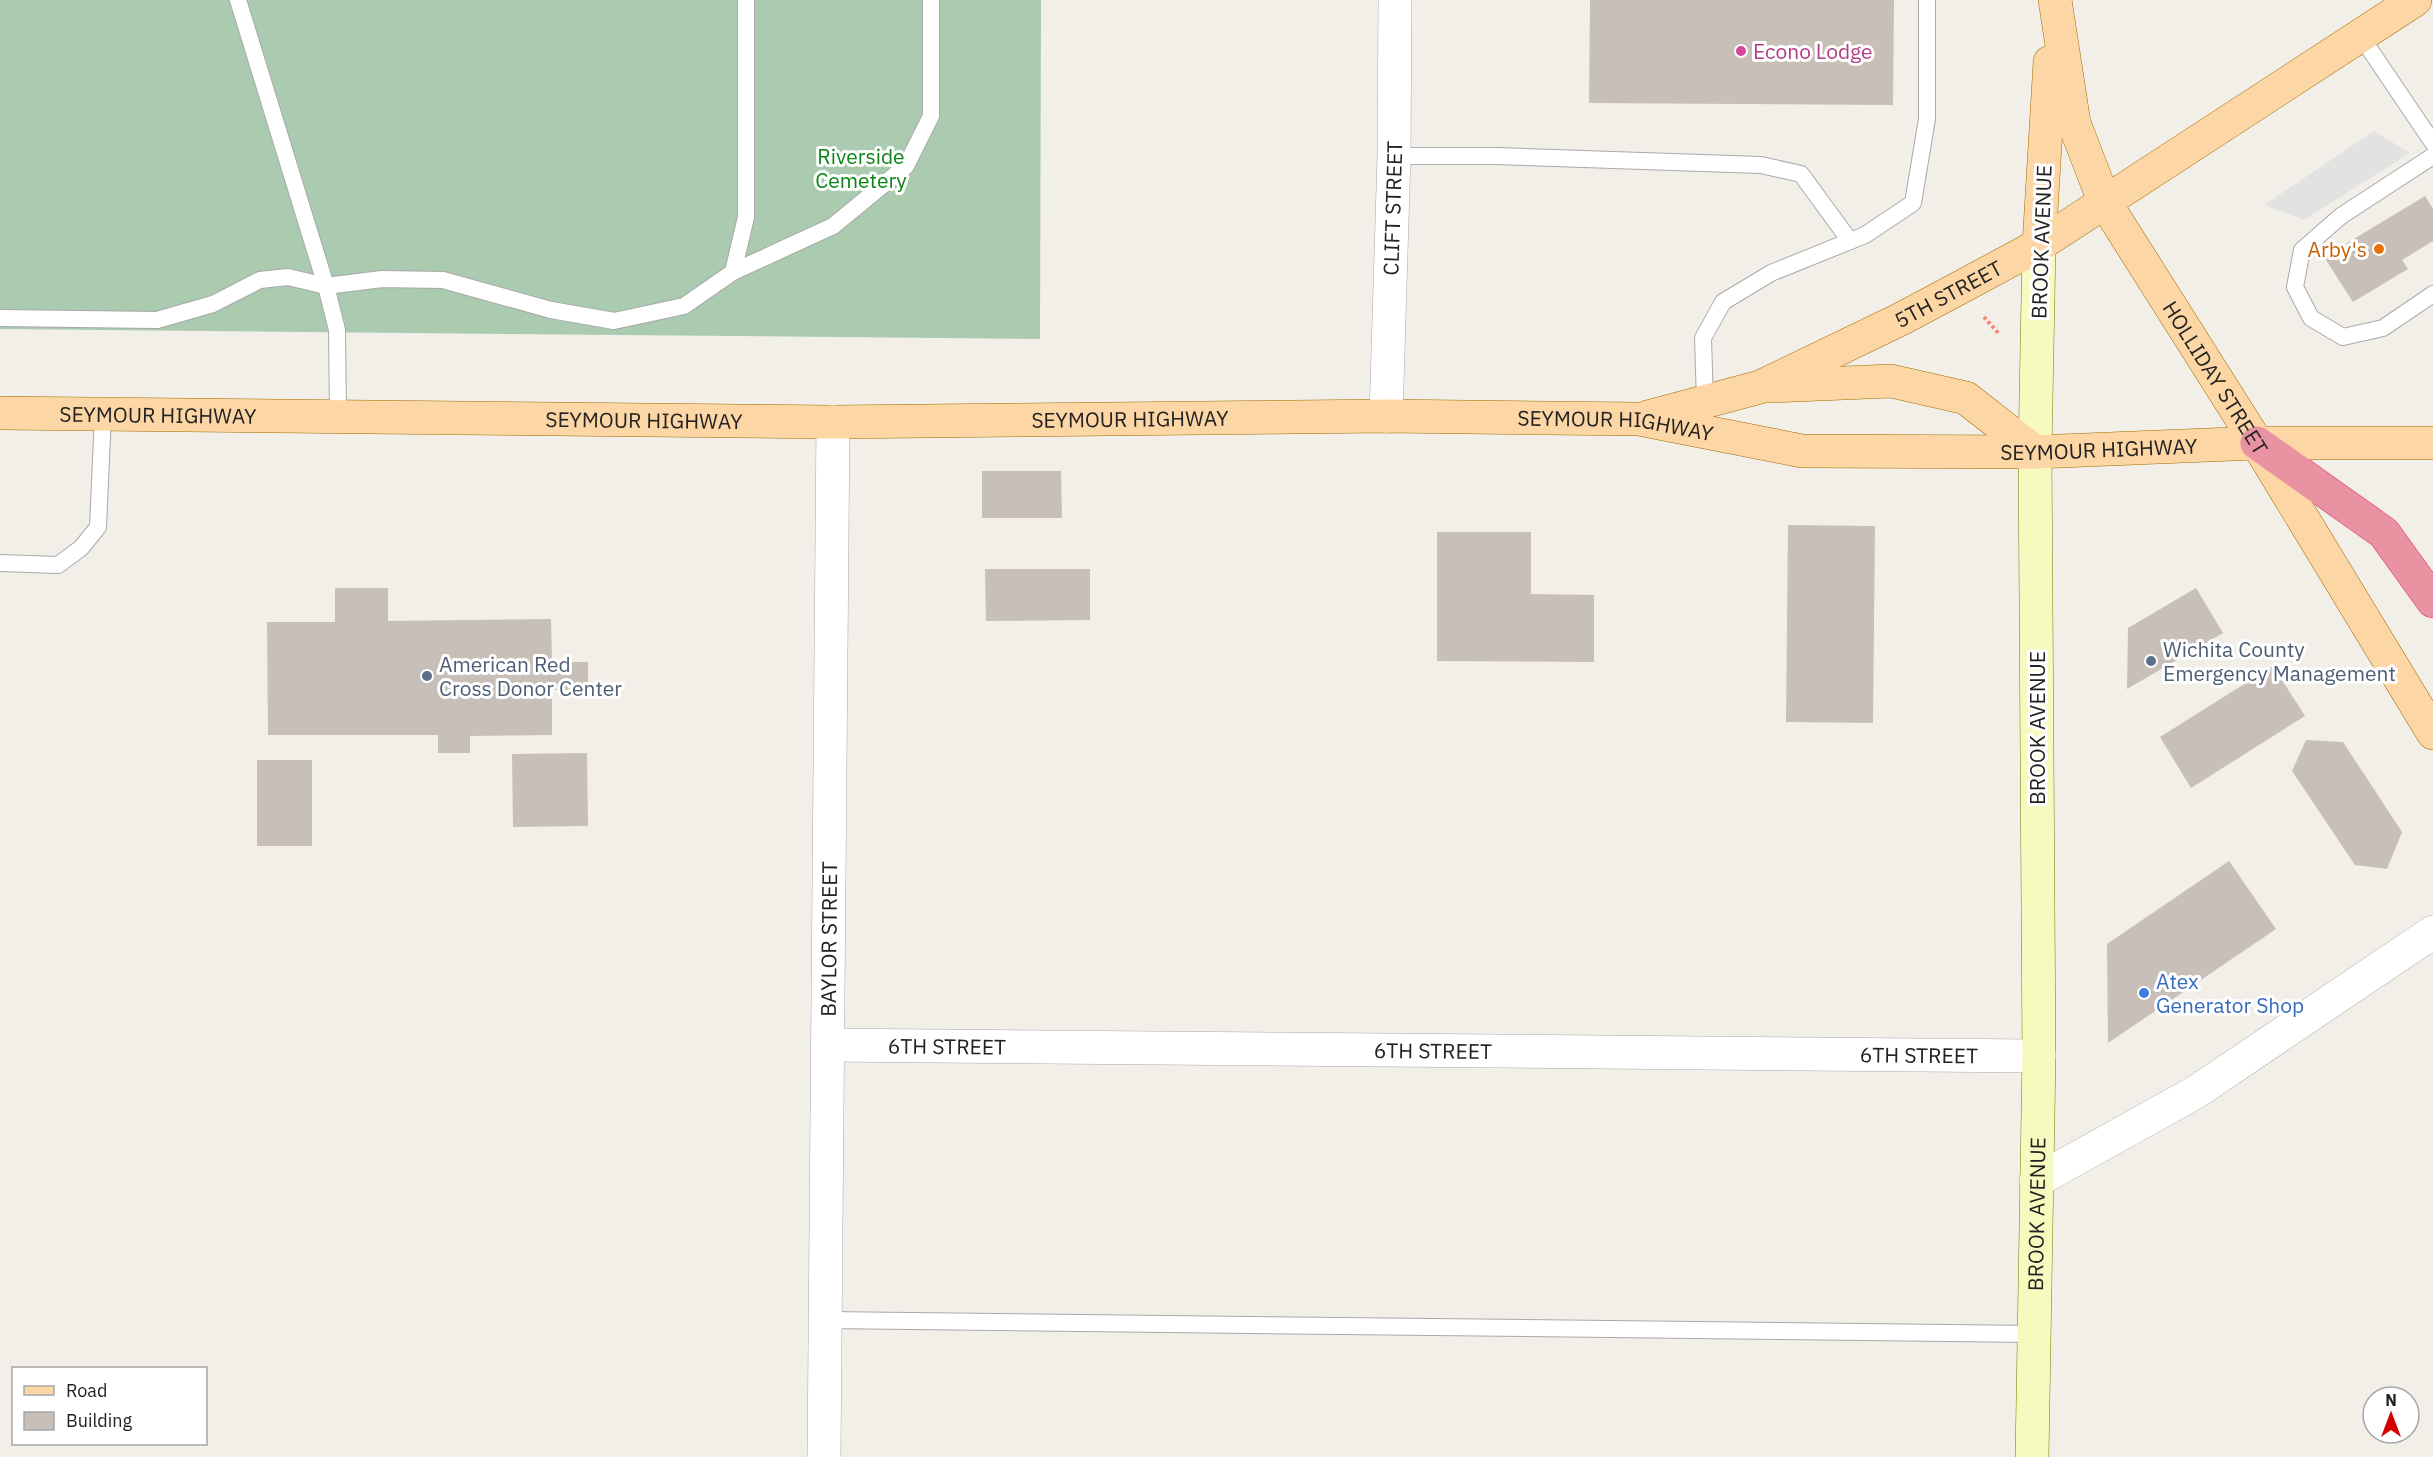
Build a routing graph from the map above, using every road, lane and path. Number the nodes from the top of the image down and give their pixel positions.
1 (238, 0) edge
2 (746, 0) edge
3 (931, 0) edge
4 (1395, 0) edge
5 (1927, 0) edge
6 (2054, 0) edge
7 (2415, 0) edge
8 (2360, 35) junction
9 (2433, 143) edge
10 (1395, 156) junction
11 (2433, 156) edge
12 (2104, 201) junction
13 (1850, 241) junction
14 (2039, 244) junction
15 (733, 272) junction
16 (326, 286) junction
17 (2433, 294) edge
18 (1984, 316) dead end
19 (0, 318) edge
20 (1999, 345) dead end
21 (1760, 387) junction
22 (1705, 402) junction
23 (0, 413) edge
24 (103, 414) junction
25 (338, 416) junction
26 (1386, 416) junction
27 (1639, 419) junction
28 (833, 422) junction
29 (2257, 443) junction
30 (2433, 443) edge
31 (2035, 453) junction
32 (0, 563) edge
33 (2433, 601) edge
34 (2433, 733) edge
35 (2433, 932) edge
36 (827, 1045) junction
37 (2039, 1056) junction
38 (2036, 1181) junction
39 (825, 1320) junction
40 (2034, 1334) junction
41 (824, 1457) edge
42 (2032, 1457) edge

1 - 16 lane
2 - 15 lane
3 - 15 lane
4 - 10 street, CLIFT STREET
5 - 13 lane
6 - 12 main road, HOLLIDAY STREET
6 - 14 main road, BROOK AVENUE
7 - 8 main road, 5TH STREET
8 - 9 lane
8 - 12 main road, 5TH STREET
10 - 13 lane
10 - 26 street, CLIFT STREET
11 - 17 lane
12 - 14 main road, 5TH STREET
12 - 29 main road, HOLLIDAY STREET
13 - 22 lane
14 - 21 main road, 5TH STREET
14 - 31 street, BROOK AVENUE
15 - 16 lane
16 - 19 lane
16 - 25 lane
18 - 20 path
21 - 22 main road, 5TH STREET
21 - 31 main road
22 - 27 main road, 5TH STREET
23 - 24 main road, SEYMOUR HIGHWAY
24 - 25 main road, SEYMOUR HIGHWAY
24 - 32 lane
25 - 28 main road, SEYMOUR HIGHWAY
26 - 27 main road, SEYMOUR HIGHWAY
26 - 28 main road, SEYMOUR HIGHWAY
27 - 31 main road, SEYMOUR HIGHWAY
28 - 36 street, BAYLOR STREET
29 - 30 main road
29 - 31 main road, SEYMOUR HIGHWAY
29 - 33 highway
29 - 34 main road, HOLLIDAY STREET
31 - 37 street, BROOK AVENUE
35 - 38 street
36 - 37 street, 6TH STREET
36 - 39 street, BAYLOR STREET
37 - 38 street, BROOK AVENUE
38 - 40 street, BROOK AVENUE
39 - 40 lane
39 - 41 street, BAYLOR STREET
40 - 42 street, BROOK AVENUE

